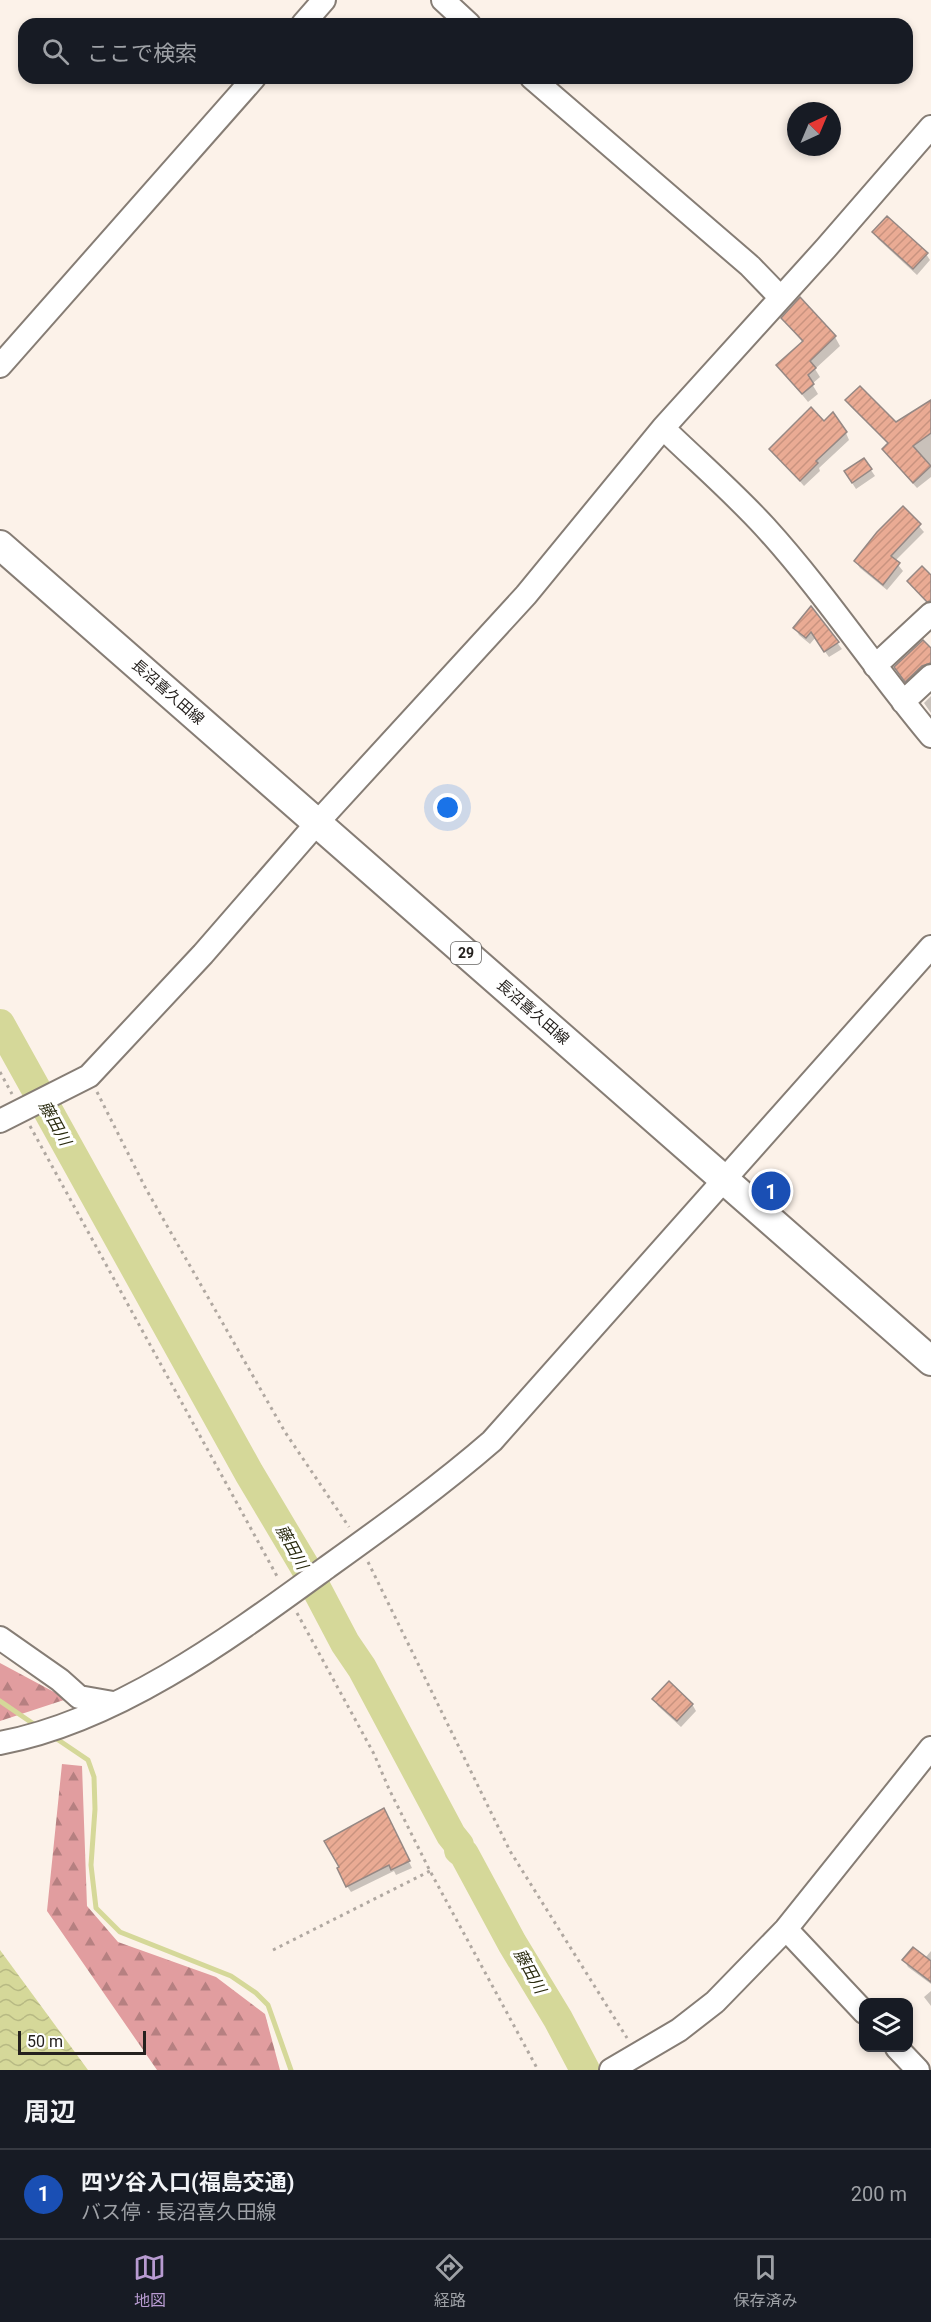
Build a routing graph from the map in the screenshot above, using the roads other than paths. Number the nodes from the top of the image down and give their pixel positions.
1 (324, 0) edge
2 (443, 0) edge
3 (308, 18) edge
4 (462, 18) edge
5 (249, 84) edge
6 (539, 84) edge
7 (931, 127) edge
8 (780, 297) junction
9 (0, 366) edge
10 (663, 428) junction
11 (0, 545) edge
12 (931, 614) edge
13 (875, 666) junction
14 (931, 676) edge
15 (903, 702) junction
16 (931, 736) edge
17 (317, 823) junction
18 (931, 947) edge
19 (0, 1121) edge
20 (724, 1179) junction
21 (931, 1361) edge
22 (0, 1638) edge
23 (112, 1703) junction
24 (0, 1743) edge
25 (930, 1749) edge
26 (931, 1778) edge
27 (786, 1929) junction
28 (859, 2007) edge
29 (901, 2052) edge
30 (611, 2070) edge
31 (918, 2070) edge

1 - 3 street
2 - 4 street
5 - 9 street
6 - 8 street
7 - 8 street
8 - 10 street
10 - 13 street
10 - 17 street
11 - 17 main road, 長沼喜久田線 / 29
12 - 13 street
13 - 15 street
14 - 15 street
15 - 16 street
17 - 19 street
17 - 20 main road, 長沼喜久田線 / 29
18 - 20 street
20 - 21 main road, 長沼喜久田線 / 29
20 - 23 street
22 - 23 street
23 - 24 street
25 - 26 street
25 - 27 street
27 - 28 street
27 - 30 street
29 - 31 street

